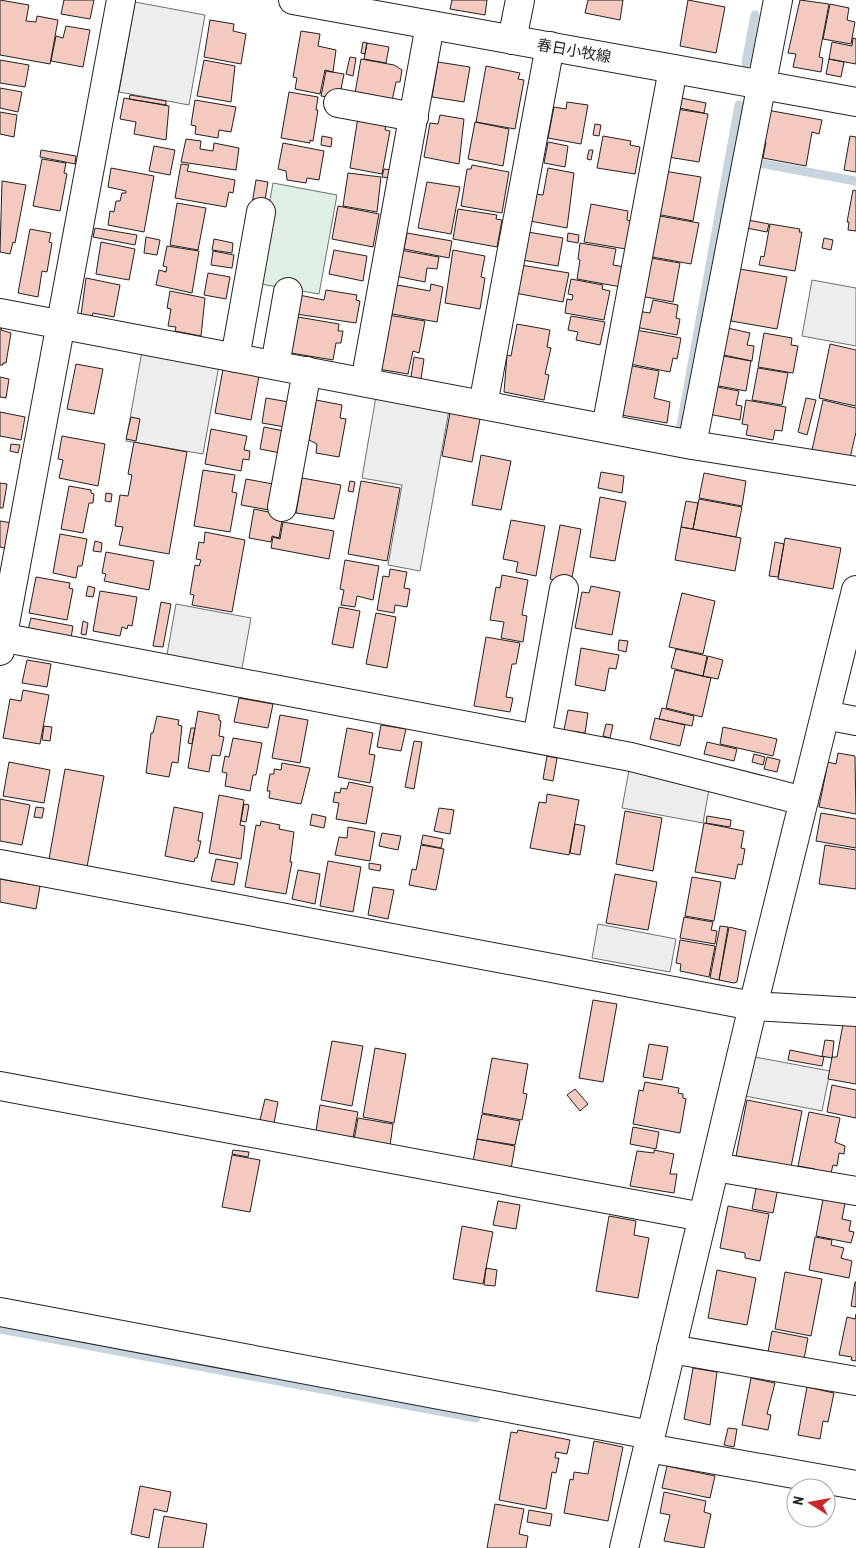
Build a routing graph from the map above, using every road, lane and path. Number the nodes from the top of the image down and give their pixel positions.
1 (121, 0) edge
2 (293, 0) edge
3 (520, 0) edge
4 (778, 0) edge
5 (430, 25) junction
6 (512, 40) junction
7 (550, 46) junction
8 (673, 69) junction
9 (761, 85) junction
10 (856, 102) edge
11 (338, 103) dead end
12 (414, 117) junction
13 (261, 212) dead end
14 (288, 292) dead end
15 (0, 313) edge
16 (60, 324) junction
17 (234, 358) junction
18 (274, 365) junction
19 (308, 371) junction
20 (365, 382) junction
21 (483, 405) junction
22 (606, 428) junction
23 (692, 444) junction
24 (856, 471) edge
25 (282, 508) dead end
26 (564, 588) dead end
27 (856, 590) edge
28 (1, 642) edge
29 (825, 715) junction
30 (856, 721) edge
31 (537, 738) junction
32 (804, 801) junction
33 (0, 864) edge
34 (753, 1006) junction
35 (856, 1012) edge
36 (0, 1086) edge
37 (715, 1167) junction
38 (856, 1190) edge
39 (703, 1217) junction
40 (0, 1312) edge
41 (671, 1349) junction
42 (856, 1381) edge
43 (649, 1442) junction
44 (856, 1485) edge
45 (624, 1548) edge

1 - 16 street
2 - 5 street, 春日小牧線
3 - 6 street
4 - 9 street
5 - 6 street, 春日小牧線
5 - 12 street
6 - 7 street, 春日小牧線
7 - 8 street, 春日小牧線
7 - 21 street
8 - 9 street, 春日小牧線
8 - 22 street
9 - 10 street, 春日小牧線
9 - 23 street
11 - 12 street
12 - 20 street
13 - 17 street
14 - 18 street
15 - 16 street
16 - 17 street
16 - 28 street
17 - 18 street
18 - 19 street
19 - 20 street
19 - 25 street
20 - 21 street
21 - 22 street
22 - 23 street
23 - 24 street
26 - 31 street
27 - 29 street
28 - 31 street
29 - 30 street
29 - 32 street
31 - 32 street
32 - 34 street
33 - 34 street
34 - 35 street
34 - 37 street
36 - 39 street
37 - 38 street
37 - 39 street
39 - 41 street
40 - 43 street
41 - 42 street
41 - 43 street
43 - 44 street
43 - 45 street

